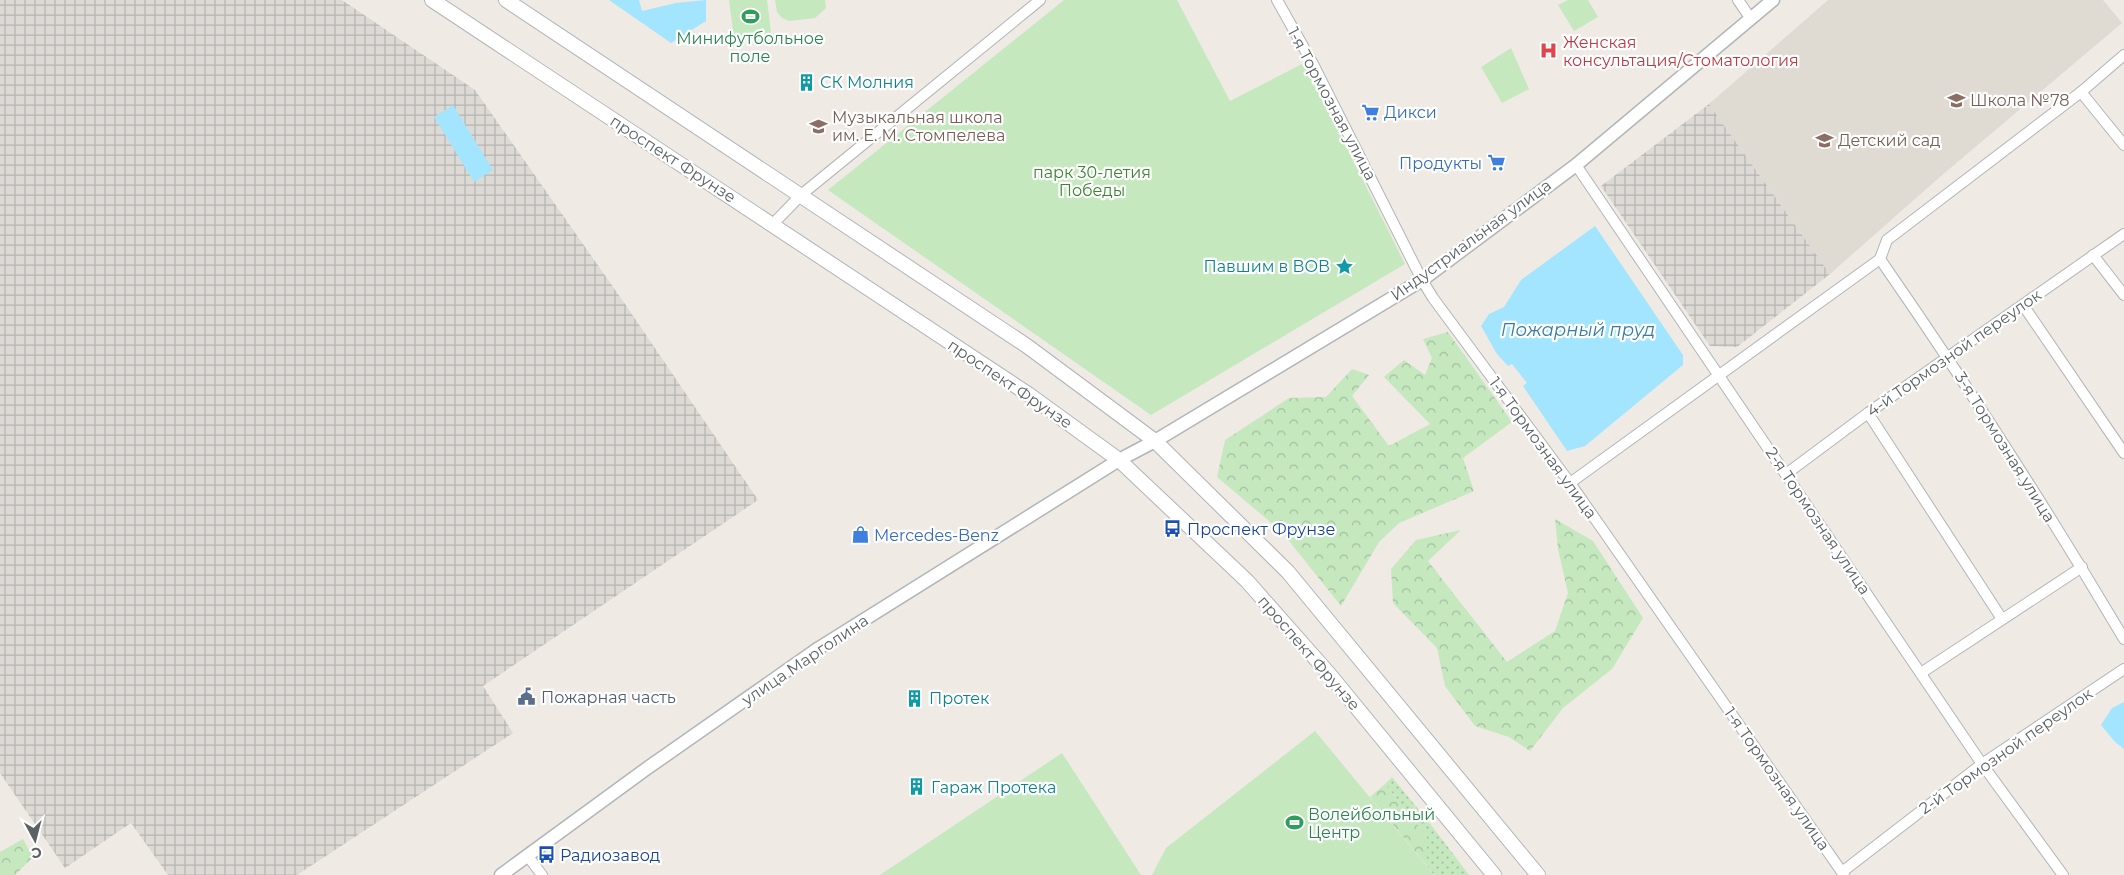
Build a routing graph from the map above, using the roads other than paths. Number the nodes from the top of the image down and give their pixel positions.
1 (432, 0) edge
2 (506, 0) edge
3 (1040, 0) edge
4 (1277, 0) edge
5 (1738, 0) edge
6 (1773, 0) edge
7 (1751, 19) junction
8 (2124, 55) edge
9 (2081, 92) junction
10 (2124, 145) edge
11 (1576, 165) junction
12 (801, 195) junction
13 (772, 225) junction
14 (2124, 234) edge
15 (2093, 255) junction
16 (1880, 259) junction
17 (1422, 280) junction
18 (2124, 295) edge
19 (2023, 305) junction
20 (1948, 357) junction
21 (1718, 376) junction
22 (1868, 413) junction
23 (1155, 441) junction
24 (2124, 453) edge
25 (1119, 460) junction
26 (1786, 474) junction
27 (1570, 484) junction
28 (2082, 567) junction
29 (2002, 619) junction
30 (2124, 639) edge
31 (2124, 669) edge
32 (1921, 672) junction
33 (1982, 764) junction
34 (528, 855) junction
35 (1843, 874) edge
36 (501, 875) edge
37 (542, 875) edge
38 (1494, 875) edge
39 (1538, 875) edge
40 (2063, 875) edge

1 - 13 main road, проспект Фрунзе
2 - 12 main road, проспект Фрунзе
3 - 12 street
4 - 17 street, 1-я Тормозная улица
5 - 7 street
6 - 7 street, Индустриальная улица
7 - 11 street, Индустриальная улица
8 - 9 street
9 - 10 street
9 - 16 street
11 - 17 street, Индустриальная улица
11 - 21 street, 2-я Тормозная улица
12 - 13 street
12 - 23 main road, проспект Фрунзе
13 - 25 main road, проспект Фрунзе
14 - 15 street, 4-й Тормозной переулок
15 - 18 street
15 - 19 street, 4-й Тормозной переулок
16 - 20 street, 3-я Тормозная улица
16 - 21 street
17 - 23 street, Индустриальная улица
17 - 27 street, 1-я Тормозная улица
19 - 20 street, 4-й Тормозной переулок
19 - 24 street
20 - 22 street, 4-й Тормозной переулок
20 - 28 street, 3-я Тормозная улица
21 - 26 street, 2-я Тормозная улица
21 - 27 street
22 - 26 street, 4-й Тормозной переулок
22 - 29 street
23 - 25 street, Индустриальная улица
23 - 39 main road, проспект Фрунзе
25 - 34 street, улица Марголина
25 - 38 main road, проспект Фрунзе
26 - 32 street, 2-я Тормозная улица
27 - 35 street, 1-я Тормозная улица
28 - 29 street
28 - 30 street, 3-я Тормозная улица
29 - 32 street
31 - 33 street, 2-й Тормозной переулок
32 - 33 street, 2-я Тормозная улица
33 - 35 street, 2-й Тормозной переулок
33 - 40 street, 2-я Тормозная улица
34 - 36 street, улица Марголина
34 - 37 street

